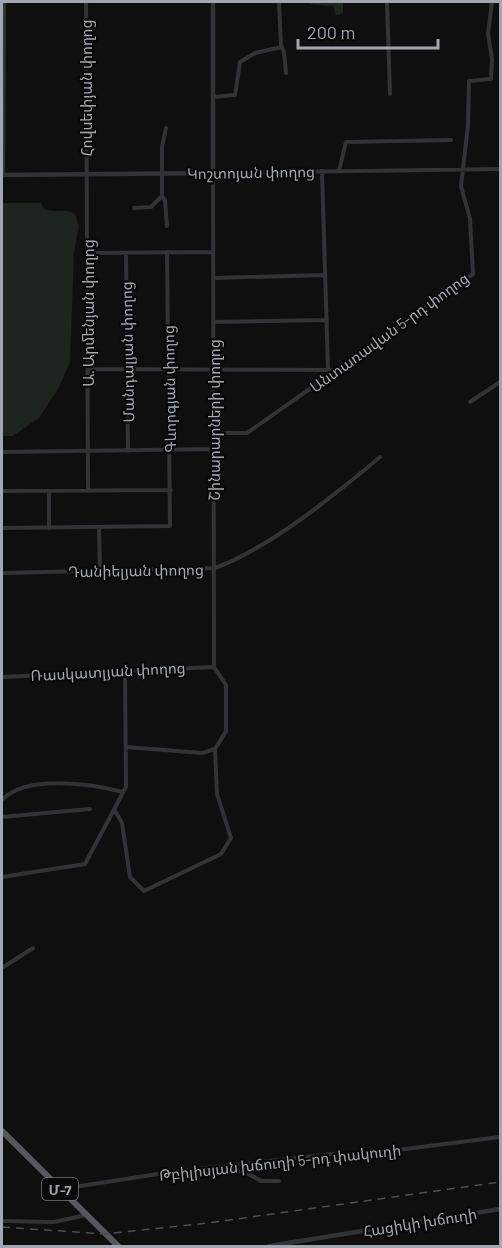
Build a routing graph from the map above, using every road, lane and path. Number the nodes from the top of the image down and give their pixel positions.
1 (4, 2) edge
2 (86, 2) edge
3 (213, 2) edge
4 (279, 2) edge
5 (387, 2) edge
6 (492, 2) edge
7 (282, 47) junction
8 (286, 73) dead end
9 (390, 94) dead end
10 (213, 97) junction
11 (166, 128) dead end
12 (452, 140) dead end
13 (501, 169) edge
14 (462, 170) junction
15 (322, 171) junction
16 (339, 171) junction
17 (213, 173) junction
18 (162, 174) junction
19 (2, 175) edge
20 (86, 175) junction
21 (162, 196) junction
22 (134, 208) dead end
23 (167, 226) dead end
24 (167, 252) junction
25 (213, 252) junction
26 (88, 253) junction
27 (126, 253) junction
28 (326, 275) junction
29 (213, 278) junction
30 (327, 320) junction
31 (213, 322) junction
32 (214, 368) junction
33 (88, 369) junction
34 (169, 369) junction
35 (328, 369) junction
36 (128, 370) junction
37 (338, 370) junction
38 (501, 382) edge
39 (470, 402) dead end
40 (214, 433) junction
41 (170, 449) junction
42 (214, 449) junction
43 (89, 451) junction
44 (128, 451) junction
45 (2, 452) edge
46 (380, 457) dead end
47 (49, 490) junction
48 (88, 490) junction
49 (171, 490) junction
50 (2, 491) edge
51 (99, 527) junction
52 (2, 528) edge
53 (49, 528) junction
54 (214, 568) junction
55 (100, 570) junction
56 (2, 573) edge
57 (214, 668) junction
58 (125, 670) junction
59 (2, 676) edge
60 (126, 747) junction
61 (215, 749) junction
62 (123, 792) junction
63 (2, 800) edge
64 (90, 809) dead end
65 (114, 809) junction
66 (2, 817) edge
67 (2, 877) edge
68 (33, 948) dead end
69 (2, 960) edge
70 (4, 967) edge
71 (2, 1131) edge
72 (501, 1137) edge
73 (171, 1172) junction
74 (279, 1181) dead end
75 (60, 1190) junction
76 (501, 1209) edge
77 (86, 1215) junction
78 (2, 1221) edge
79 (118, 1246) edge
80 (269, 1246) edge

1 - 19 street
2 - 20 street, Հովսեփյան փողոց
3 - 10 street
4 - 7 street
5 - 9 street
6 - 14 street
7 - 8 street
7 - 10 street
10 - 17 street
11 - 18 street
12 - 16 street
13 - 14 street, Կոշտոյան փողոց
14 - 16 street, Կոշտոյան փողոց
14 - 37 street, Անտառավան 5-րդ փողոց
15 - 16 street, Կոշտոյան փողոց
15 - 17 street, Կոշտոյան փողոց
15 - 28 street
17 - 18 street, Կոշտոյան փողոց
17 - 25 street, Շինարարների փողոց
18 - 20 street, Կոշտոյան փողոց
18 - 21 street
19 - 20 street, Կոշտոյան փողոց
20 - 26 street, Ա. Արմենյան փողոց
21 - 22 street
21 - 23 street
24 - 25 street
24 - 27 street
24 - 34 street, Գևորգյան փողոց
25 - 29 street, Շինարարների փողոց
26 - 27 street
26 - 33 street, Ա. Արմենյան փողոց
27 - 36 street, Մանդալյան փողոց
28 - 29 street
28 - 30 street
29 - 31 street, Շինարարների փողոց
30 - 31 street
30 - 35 street
31 - 32 street, Շինարարների փողոց
32 - 34 street
32 - 35 street
32 - 40 street, Շինարարների փողոց
33 - 36 street
33 - 43 street, Ա. Արմենյան փողոց
34 - 36 street
34 - 41 street, Գևորգյան փողոց
35 - 37 street
36 - 44 street, Մանդալյան փողոց
37 - 40 street, Անտառավան 5-րդ փողոց
38 - 39 street
40 - 42 street, Շինարարների փողոց
41 - 42 street
41 - 44 street
41 - 49 street, Գևորգյան փողոց
42 - 54 street, Շինարարների փողոց
43 - 44 street
43 - 45 street
43 - 48 street, Ա. Արմենյան փողոց
46 - 54 street, Դանիելյան փողոց
47 - 48 street
47 - 50 street
47 - 53 street
48 - 49 street
49 - 51 street, Գևորգյան փողոց
51 - 53 street
51 - 55 street
52 - 53 street
54 - 55 street, Դանիելյան փողոց
54 - 57 street, Շինարարների փողոց
55 - 56 street, Դանիելյան փողոց
57 - 58 street, Ռասկատլյան փողոց
57 - 61 street
58 - 59 street, Ռասկատլյան փողոց
58 - 60 street
60 - 61 street
60 - 62 street
61 - 65 street
62 - 63 street
62 - 65 street
64 - 66 street
65 - 67 street
68 - 70 street
69 - 70 street
71 - 75 highway, Մ-7
72 - 73 street, Թբիլիսյան խճուղի 5-րդ փակուղի
73 - 74 street
73 - 75 street, Թբիլիսյան խճուղի 5-րդ փակուղի
75 - 77 highway, Մ-7
76 - 80 street, Հացիկի խճուղի
77 - 78 street
77 - 79 highway, Մ-7

